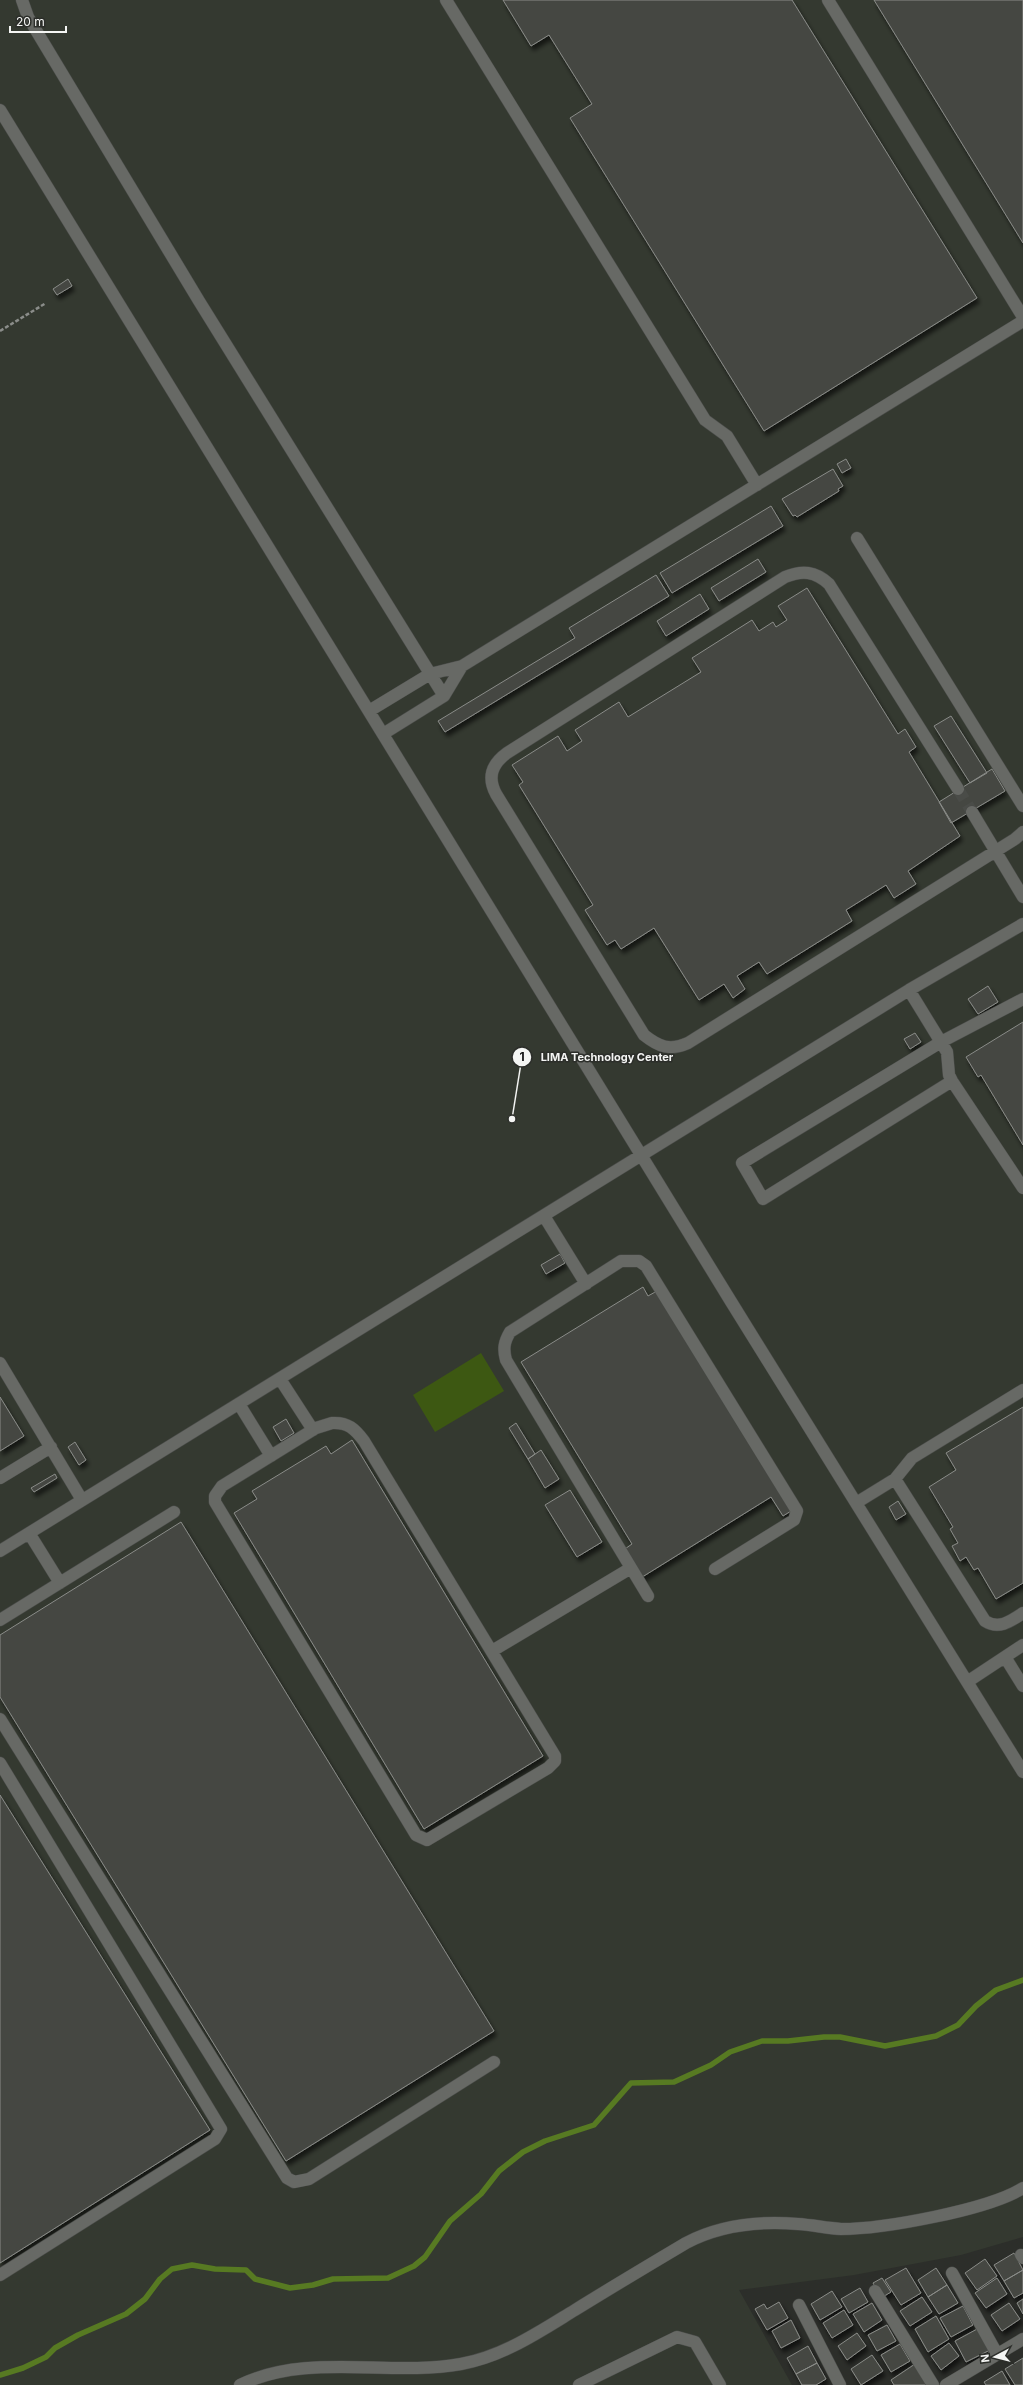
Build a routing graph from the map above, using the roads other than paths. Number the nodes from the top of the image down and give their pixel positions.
1 (22, 0) edge
2 (446, 0) edge
3 (828, 0) edge
4 (0, 110) edge
5 (1023, 317) edge
6 (1023, 321) edge
7 (757, 485) junction
8 (857, 538) dead end
9 (462, 666) junction
10 (430, 674) junction
11 (444, 696) junction
12 (369, 711) junction
13 (383, 734) junction
14 (958, 789) tunnel mouth
15 (1023, 806) edge
16 (972, 812) tunnel mouth
17 (1023, 832) edge
18 (995, 852) junction
19 (1023, 897) edge
20 (1023, 924) edge
21 (909, 990) junction
22 (1023, 999) edge
23 (941, 1042) junction
24 (952, 1081) junction
25 (642, 1155) junction
26 (1023, 1188) edge
27 (544, 1216) junction
28 (586, 1284) junction
29 (0, 1364) edge
30 (280, 1378) junction
31 (1023, 1390) edge
32 (239, 1404) junction
33 (313, 1430) junction
34 (51, 1447) junction
35 (271, 1456) junction
36 (0, 1478) edge
37 (895, 1479) junction
38 (82, 1500) junction
39 (856, 1503) junction
40 (174, 1512) dead end
41 (29, 1533) junction
42 (0, 1551) edge
43 (631, 1568) junction
44 (716, 1569) dead end
45 (60, 1583) junction
46 (648, 1596) dead end
47 (1023, 1613) edge
48 (0, 1620) edge
49 (1023, 1645) edge
50 (492, 1651) junction
51 (1005, 1657) junction
52 (966, 1682) junction
53 (1023, 1686) edge
54 (0, 1719) edge
55 (0, 1763) edge
56 (1023, 1772) edge
57 (494, 2062) dead end
58 (1023, 2188) edge
59 (952, 2273) dead end
60 (0, 2275) edge
61 (875, 2291) dead end
62 (799, 2305) dead end
63 (1023, 2339) edge
64 (997, 2354) junction
65 (240, 2385) edge
66 (579, 2385) edge
67 (720, 2385) edge
68 (840, 2385) edge
69 (933, 2385) edge
70 (946, 2385) edge

1 - 10 street
2 - 7 street
3 - 5 street
4 - 12 street
6 - 7 street
7 - 9 street
8 - 15 street
9 - 10 street
9 - 11 street
10 - 11 street
10 - 12 street
11 - 13 street
12 - 13 street
13 - 25 street
14 - 18 street
16 - 18 street
17 - 18 street
18 - 19 street
20 - 21 street
21 - 23 street
21 - 25 street
22 - 23 street
23 - 24 street
23 - 24 street
24 - 26 street
25 - 27 street
25 - 39 street
27 - 28 street
27 - 30 street
28 - 43 street
28 - 44 street
29 - 34 street
30 - 32 street
30 - 33 street
31 - 37 street
32 - 35 street
32 - 38 street
33 - 35 street
33 - 50 street
34 - 36 street
34 - 38 street
35 - 50 street
37 - 39 street
37 - 47 street
38 - 41 street
39 - 52 street
40 - 45 street
41 - 42 street
41 - 45 street
43 - 46 street
43 - 50 street
45 - 48 street
49 - 51 street
51 - 52 street
51 - 53 street
52 - 56 street
54 - 57 street
55 - 60 street
58 - 65 street
59 - 64 street
61 - 69 street
62 - 68 street
63 - 64 street
64 - 70 street
66 - 67 street

